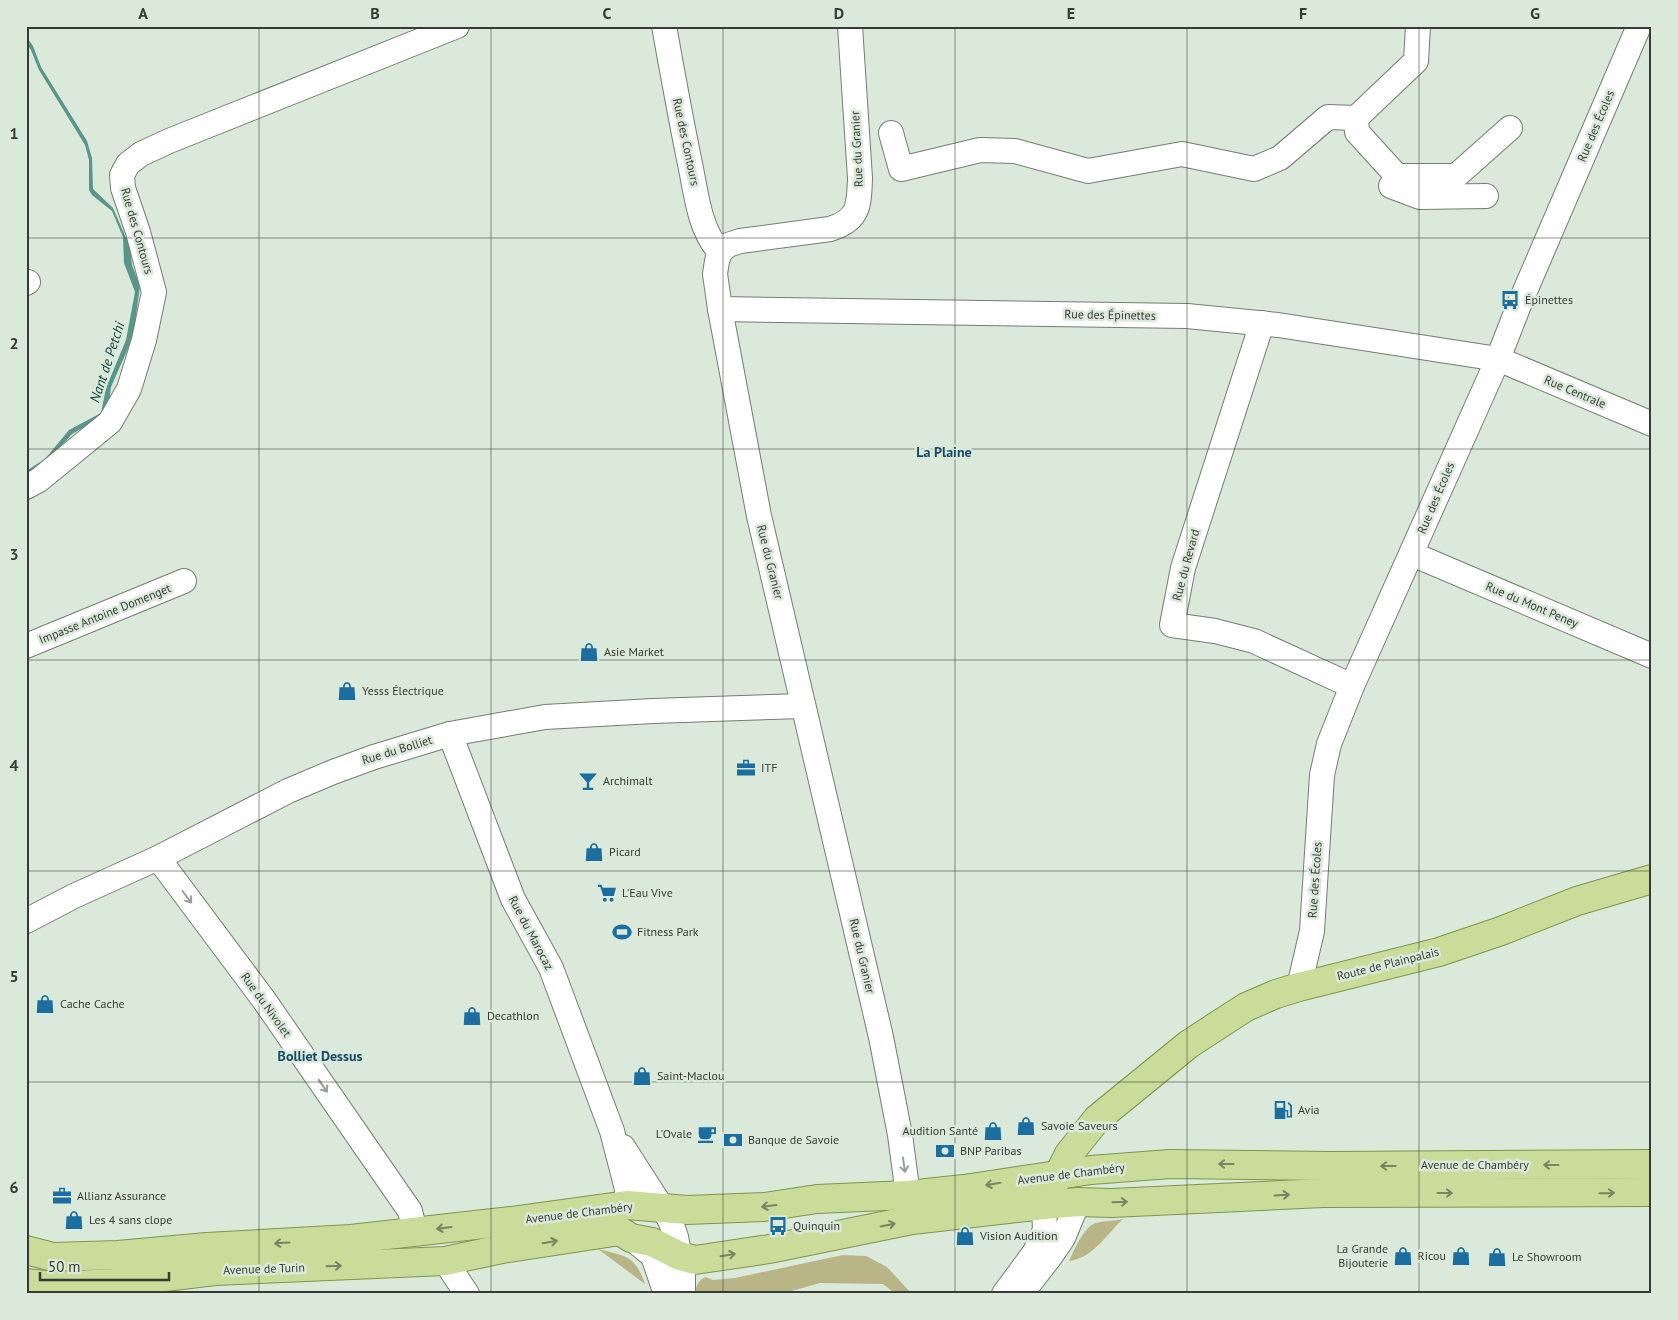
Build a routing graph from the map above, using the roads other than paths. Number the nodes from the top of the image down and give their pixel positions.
1 (458, 26) edge
2 (664, 26) edge
3 (850, 26) edge
4 (1418, 26) edge
5 (1639, 26) edge
6 (1356, 118) junction
7 (1510, 128) dead end
8 (891, 133) dead end
9 (1396, 176) junction
10 (1486, 196) dead end
11 (720, 252) junction
12 (720, 309) junction
13 (1262, 323) junction
14 (1498, 359) junction
15 (1652, 424) edge
16 (26, 487) edge
17 (1412, 554) junction
18 (184, 581) dead end
19 (26, 646) edge
20 (1652, 656) edge
21 (1352, 686) junction
22 (802, 706) junction
23 (450, 734) junction
24 (158, 858) junction
25 (1652, 879) edge
26 (26, 921) edge
27 (1299, 987) junction
28 (1142, 1082) junction
29 (612, 1132) junction
30 (1652, 1164) edge
31 (1083, 1189) junction
32 (1051, 1190) junction
33 (1652, 1192) edge
34 (908, 1195) junction
35 (627, 1205) junction
36 (672, 1213) junction
37 (492, 1222) joint
38 (415, 1232) junction
39 (647, 1245) junction
40 (502, 1249) joint
41 (26, 1250) edge
42 (445, 1261) junction
43 (215, 1271) junction
44 (26, 1282) edge
45 (112, 1294) edge
46 (467, 1294) edge
47 (666, 1294) edge
48 (683, 1294) edge
49 (1004, 1294) edge
50 (1021, 1294) edge

1 - 16 street, Rue des Contours
2 - 11 street, Rue des Contours
3 - 11 street, Rue du Granier
4 - 6 street
5 - 14 street, Rue des Écoles
6 - 8 street
6 - 9 street
7 - 9 street
9 - 10 street
11 - 12 street, Rue du Granier
12 - 13 street, Rue des Épinettes
12 - 22 street, Rue du Granier
13 - 14 street, Rue des Épinettes
13 - 21 street, Rue du Revard
14 - 15 street, Rue Centrale
14 - 17 street, Rue des Écoles
17 - 20 street, Rue du Mont Peney
17 - 21 street, Rue des Écoles
18 - 19 street, Impasse Antoine Domenget
21 - 27 street, Rue des Écoles
22 - 23 street, Rue du Bolliet
22 -> 34 street, Rue du Granier
23 - 24 street, Rue du Bolliet
23 - 29 street, Rue du Marocaz
24 - 26 street, Rue du Bolliet
24 -> 38 street, Rue du Nivolet
25 - 27 main road, Route de Plainpalais
27 - 28 main road, Route de Plainpalais
28 - 31 main road, Route de Plainpalais
28 - 32 main road, Route de Plainpalais
29 - 35 street, Rue du Marocaz
29 - 36 street, Rue du Marocaz
30 -> 31 main road, Avenue de Chambéry
31 - 32 main road, Avenue de Chambéry
31 -> 33 main road, Avenue de Chambéry
31 - 50 street
32 -> 34 main road, Avenue de Chambéry
39 -> 32 main road, Avenue de Chambéry
32 - 49 street
34 -> 36 main road, Avenue de Chambéry
35 - 36 main road, Avenue de Chambéry
35 - 37 main road, Avenue de Chambéry
36 - 39 street
36 - 39 street
36 - 39 street, Rue du Marocaz
37 -> 38 main road, Avenue de Turin
38 -> 41 main road, Avenue de Turin
40 -> 39 main road, Avenue de Chambéry
39 - 47 street
39 - 48 street
40 - 42 main road, Avenue de Turin
43 -> 42 main road, Avenue de Turin
42 - 46 street
43 - 44 main road, Avenue de Turin
43 - 45 street

